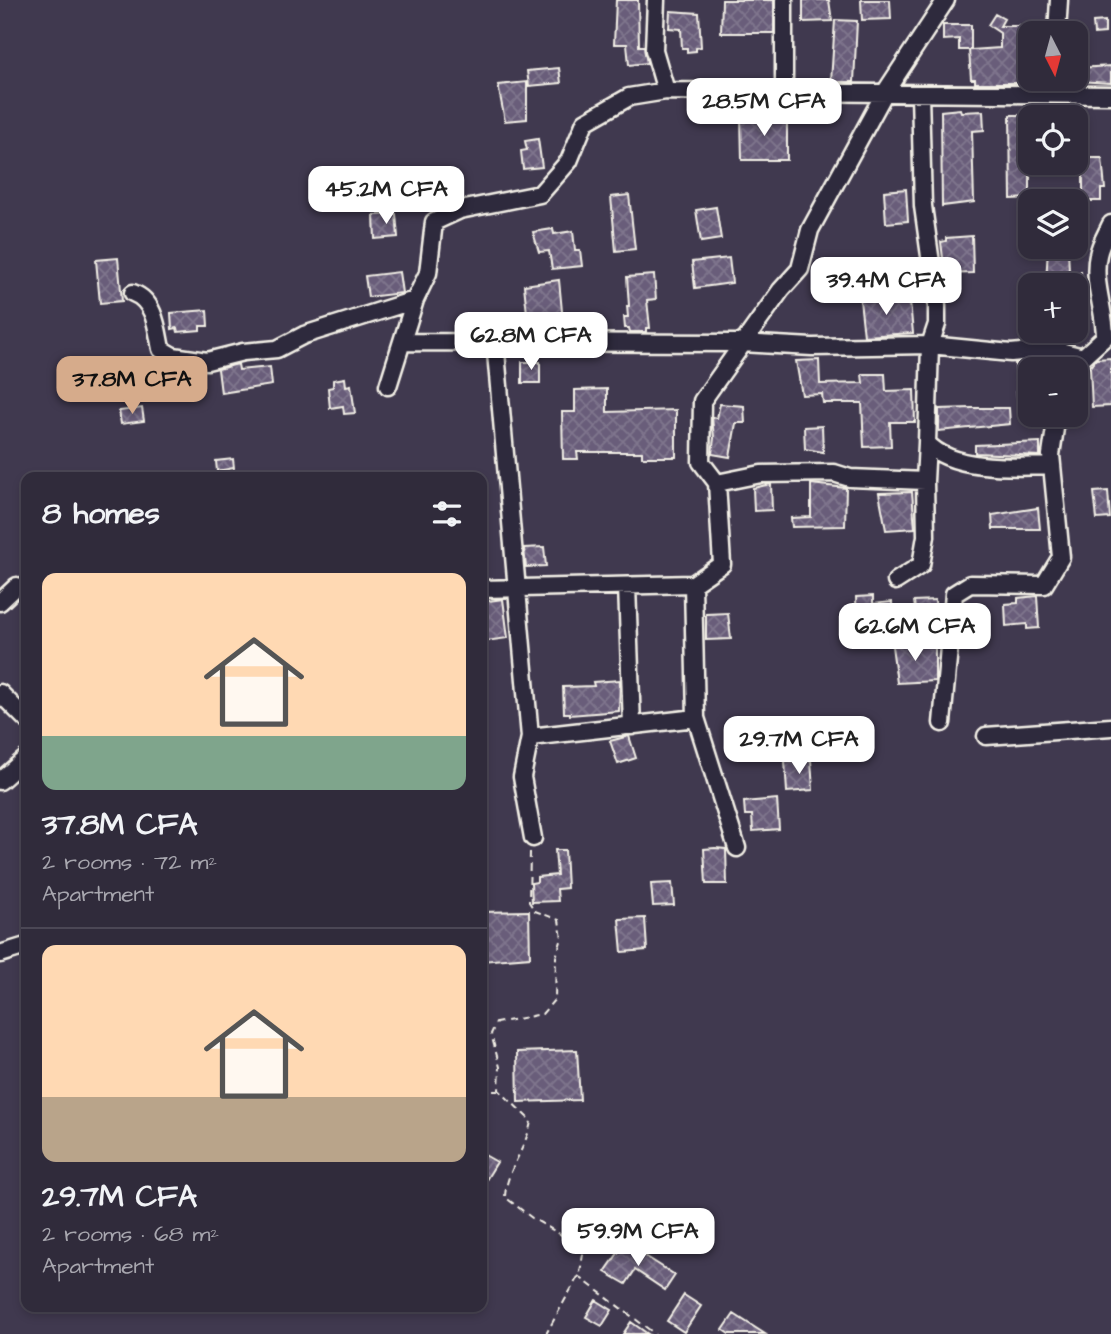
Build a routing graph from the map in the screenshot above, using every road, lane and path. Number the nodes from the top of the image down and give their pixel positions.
1 (656, 0) edge
2 (784, 0) edge
3 (946, 0) edge
4 (1059, 0) edge
5 (1058, 21) edge
6 (1018, 88) edge
7 (666, 91) junction
8 (1084, 91) edge
9 (784, 93) junction
10 (884, 94) junction
11 (920, 94) junction
12 (1111, 95) edge
13 (1111, 224) edge
14 (133, 293) dead end
15 (415, 300) junction
16 (495, 341) junction
17 (403, 342) junction
18 (742, 343) junction
19 (930, 345) junction
20 (1067, 357) edge
21 (1085, 357) edge
22 (388, 386) dead end
23 (1056, 427) edge
24 (927, 443) junction
25 (1052, 466) junction
26 (925, 481) junction
27 (717, 483) junction
28 (896, 581) dead end
29 (693, 583) junction
30 (17, 586) dead end
31 (626, 586) junction
32 (487, 589) edge
33 (516, 589) junction
34 (0, 601) edge
35 (0, 693) edge
36 (21, 714) edge
37 (696, 718) junction
38 (942, 723) dead end
39 (632, 726) junction
40 (1111, 727) edge
41 (986, 736) dead end
42 (530, 737) junction
43 (21, 762) edge
44 (0, 780) edge
45 (533, 838) joint
46 (737, 848) dead end
47 (21, 948) edge
48 (0, 954) edge
49 (499, 1090) junction
50 (487, 1091) edge
51 (578, 1276) junction
52 (546, 1334) edge
53 (655, 1334) edge

1 - 7 street
2 - 9 street
3 - 10 street
4 - 5 street
6 - 11 street
7 - 9 street
7 - 15 street
8 - 12 street
9 - 10 street
10 - 11 street
10 - 18 street
11 - 19 street
13 - 21 street
14 - 15 street
15 - 17 street
16 - 17 street
16 - 18 street
16 - 33 street
17 - 22 street
18 - 19 street
18 - 27 street
19 - 20 street
19 - 24 street
23 - 25 street
24 - 25 street
24 - 26 street
25 - 38 street
26 - 27 street
26 - 28 street
27 - 29 street
29 - 31 street
29 - 37 street
30 - 34 street
31 - 33 street
31 - 39 street
32 - 33 street
33 - 42 street
35 - 36 street
37 - 39 street
37 - 46 street
39 - 42 street
40 - 41 street
42 - 45 street
43 - 44 street
45 - 49 path
47 - 48 street
49 - 50 path
49 - 51 path
51 - 52 path
51 - 53 path

